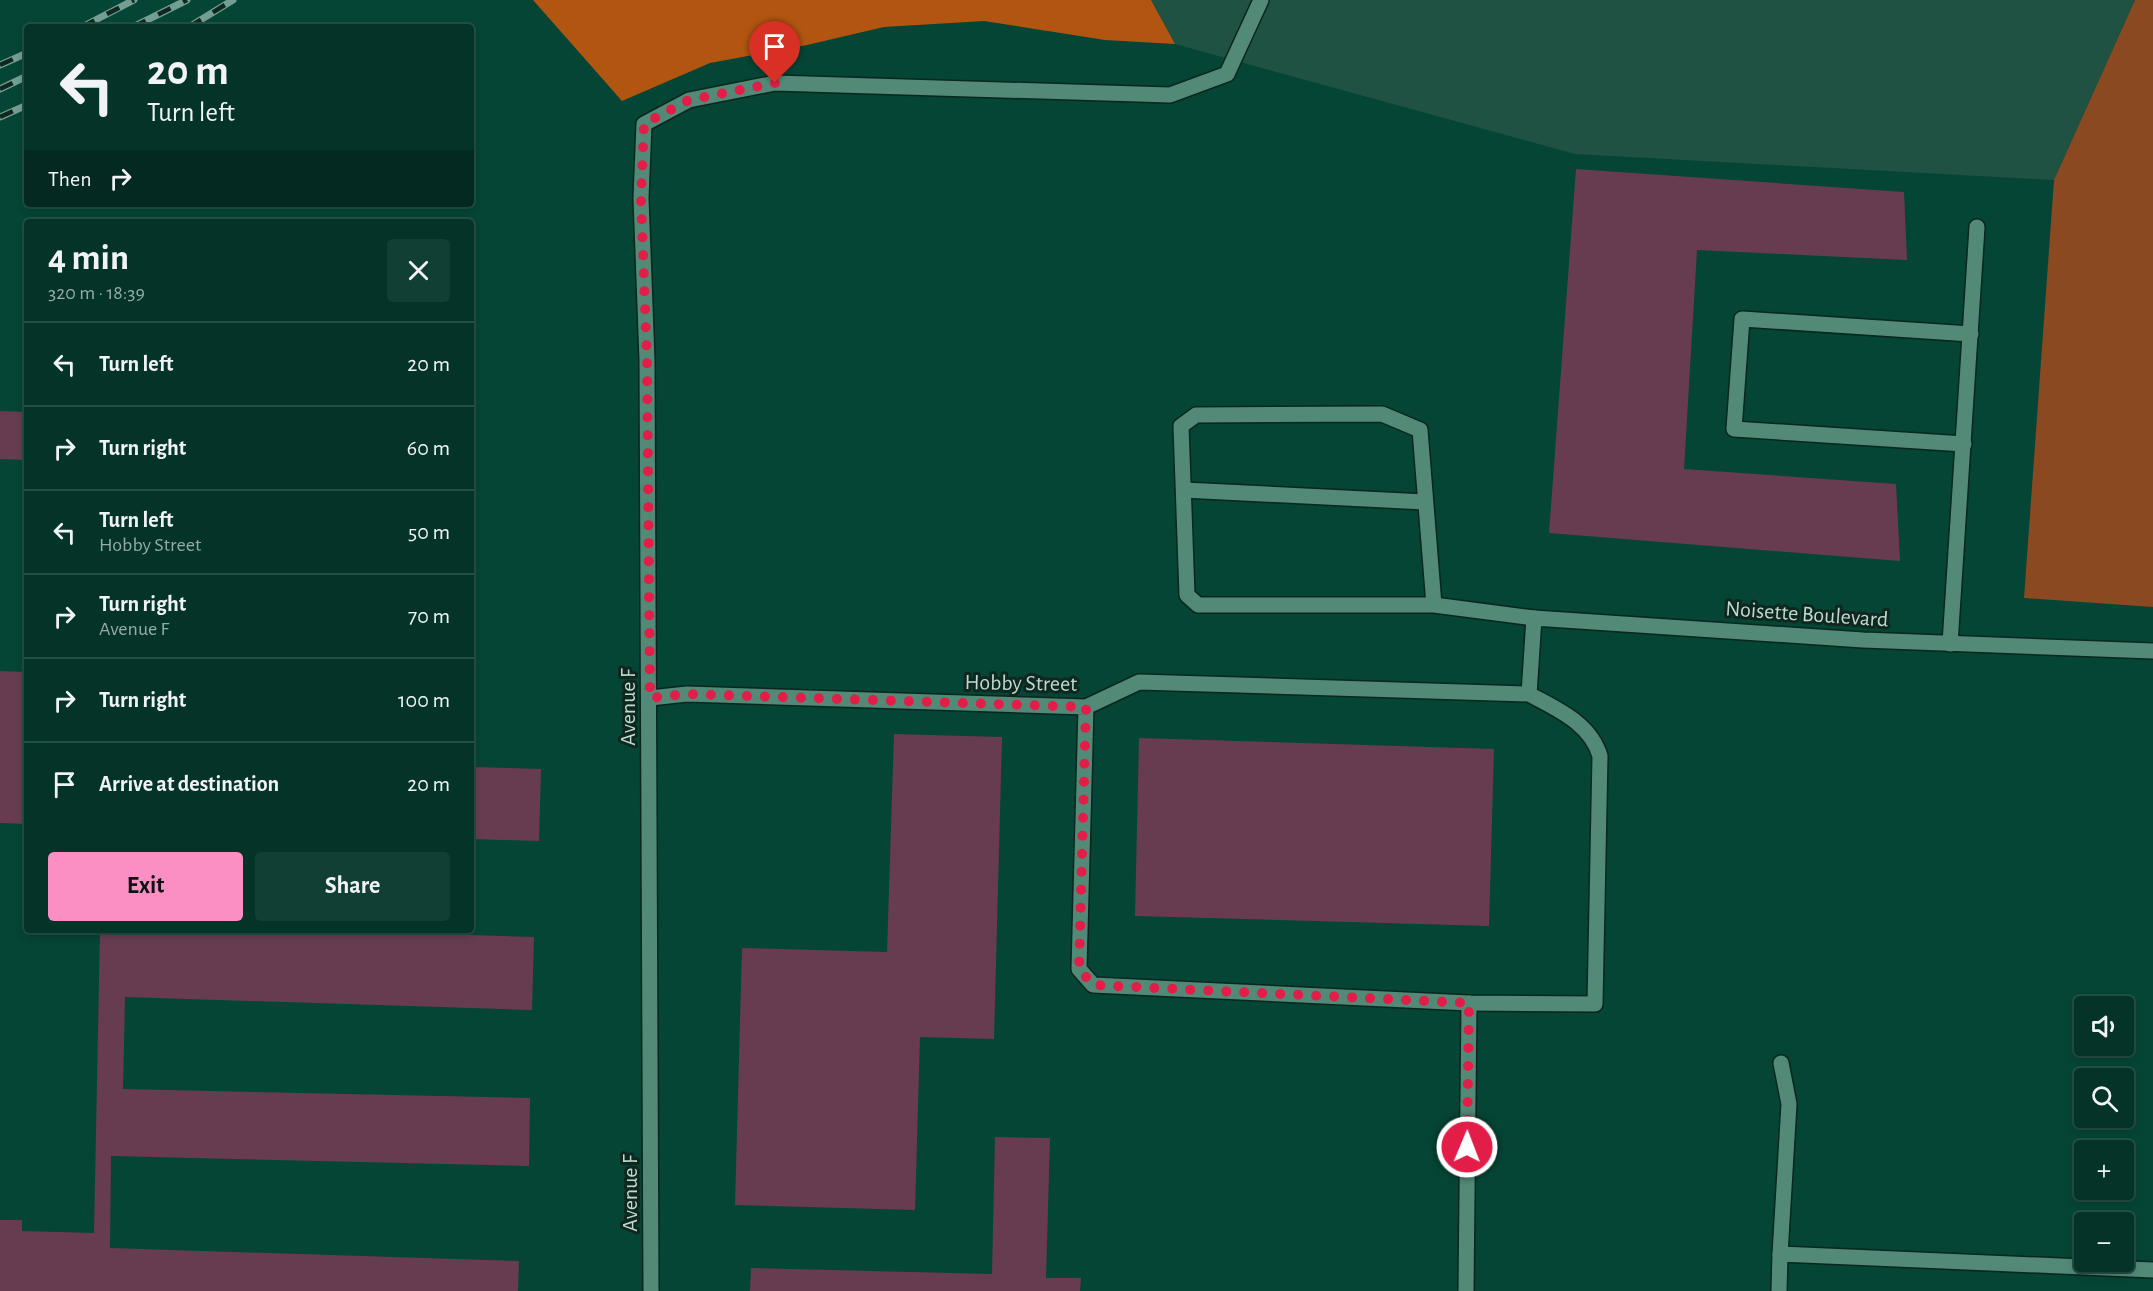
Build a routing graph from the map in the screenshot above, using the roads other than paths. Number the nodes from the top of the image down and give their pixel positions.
1 (1262, 0) edge
2 (1977, 227) dead end
3 (1971, 334) junction
4 (1964, 444) junction
5 (1184, 490) junction
6 (1425, 502) junction
7 (1434, 605) junction
8 (1534, 618) junction
9 (1950, 644) junction
10 (2153, 651) edge
11 (1530, 694) junction
12 (650, 698) junction
13 (1086, 707) junction
14 (1469, 1003) junction
15 (1781, 1063) dead end
16 (1780, 1254) junction
17 (2153, 1270) edge
18 (651, 1291) edge
19 (1466, 1291) edge
20 (1779, 1291) edge

1 - 12 street, Avenue F
2 - 3 street
3 - 4 street
3 - 4 street
4 - 9 street
5 - 6 street
5 - 6 street, Noisette Boulevard
5 - 7 street, Noisette Boulevard
6 - 7 street
7 - 8 street, Noisette Boulevard
8 - 9 street, Noisette Boulevard
8 - 11 street
9 - 10 street, Noisette Boulevard
11 - 13 street, Hobby Street
11 - 14 street
12 - 13 street, Hobby Street
12 - 18 street, Avenue F
13 - 14 street
14 - 19 street
15 - 16 street
16 - 17 street
16 - 20 street

